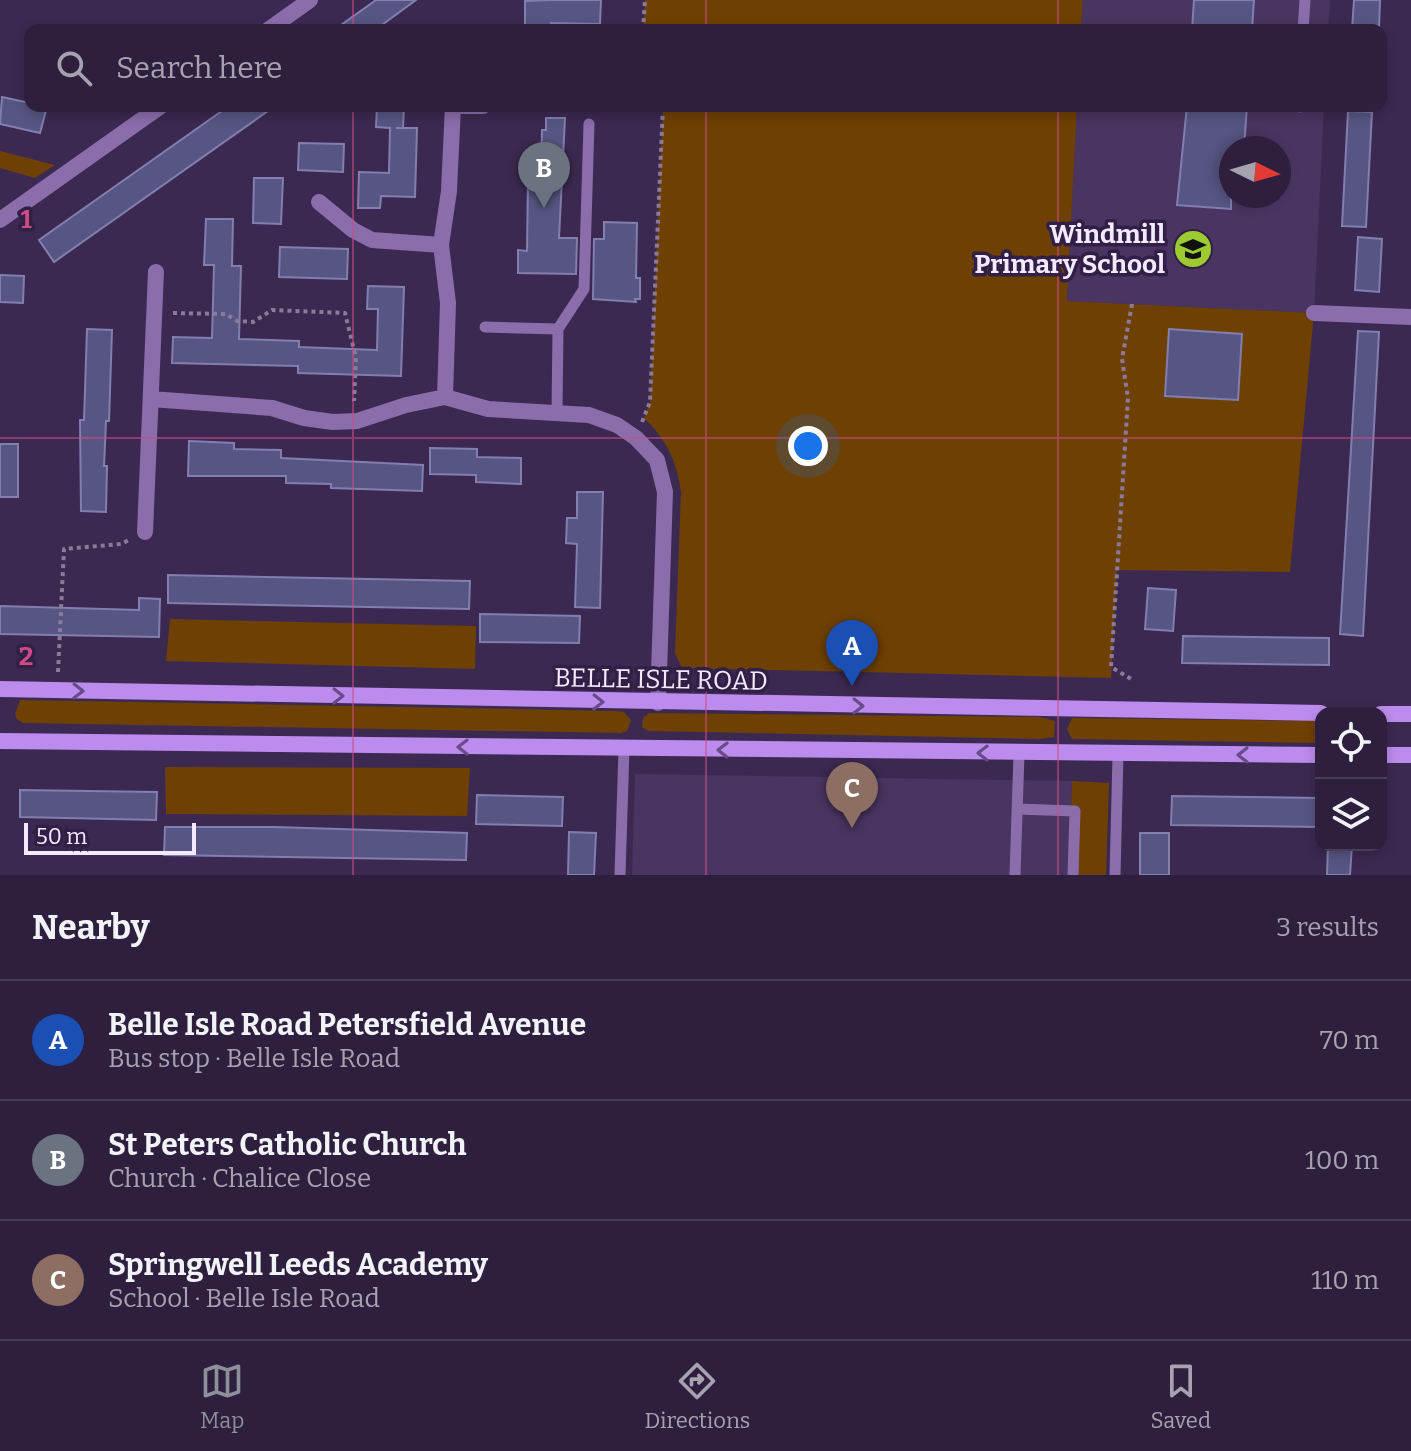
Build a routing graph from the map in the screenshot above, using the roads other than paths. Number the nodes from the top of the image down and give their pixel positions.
1 (310, 0) edge
2 (1305, 0) edge
3 (276, 24) edge
4 (1303, 24) edge
5 (152, 112) edge
6 (453, 112) edge
7 (589, 124) dead end
8 (319, 202) dead end
9 (2, 215) edge
10 (441, 245) junction
11 (156, 272) dead end
12 (1314, 313) dead end
13 (1411, 317) edge
14 (485, 327) dead end
15 (558, 329) junction
16 (445, 397) junction
17 (151, 399) junction
18 (557, 412) junction
19 (145, 532) road end
20 (0, 689) edge
21 (658, 703) junction
22 (1315, 713) edge
23 (1387, 714) edge
24 (1411, 714) edge
25 (0, 741) edge
26 (624, 749) junction
27 (1019, 754) junction
28 (1118, 755) junction
29 (1315, 755) edge
30 (1387, 755) edge
31 (1411, 755) edge
32 (1017, 809) junction
33 (620, 875) edge
34 (1015, 875) edge
35 (1073, 875) edge
36 (1115, 875) edge

1 - 3 street
2 - 4 lane
5 - 9 street
6 - 10 street
7 - 15 lane
8 - 10 street
10 - 16 street
11 - 17 street
12 - 13 street
14 - 15 lane
15 - 18 lane
16 - 17 street
16 - 18 street
17 - 19 street
18 - 21 street
20 -> 21 street, BELLE ISLE ROAD
21 -> 22 street, BELLE ISLE ROAD
23 - 24 street
26 -> 25 street
27 -> 26 street
26 - 33 lane
27 - 28 street
27 - 32 lane
29 -> 28 street
28 - 36 lane
30 - 31 street
32 - 34 lane
32 - 35 lane

